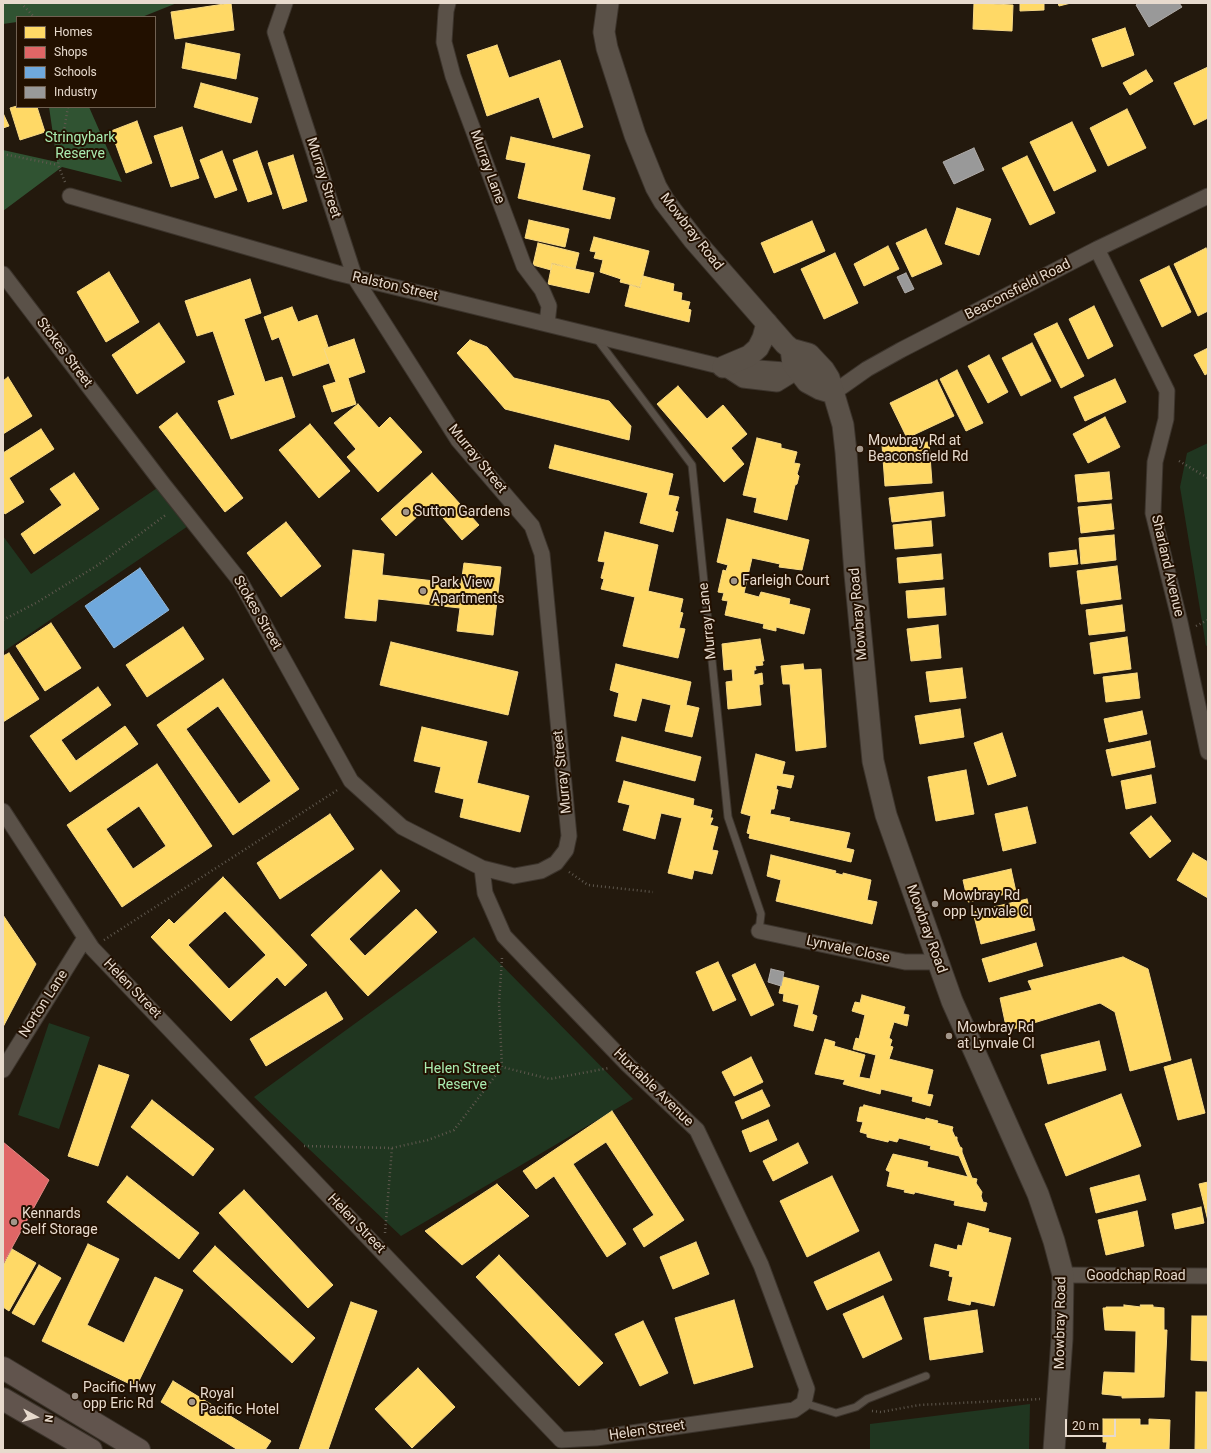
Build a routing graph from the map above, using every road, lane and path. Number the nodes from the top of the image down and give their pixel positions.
1 (21, 3) edge
2 (285, 3) edge
3 (448, 3) edge
4 (608, 3) edge
5 (33, 16) edge
6 (68, 108) edge
7 (3, 154) edge
8 (58, 165) junction
9 (70, 196) joint
10 (1208, 196) edge
11 (1097, 249) junction
12 (3, 274) edge
13 (355, 278) junction
14 (767, 323) junction
15 (547, 324) junction
16 (595, 337) junction
17 (791, 349) junction
18 (723, 367) junction
19 (798, 371) junction
20 (833, 392) junction
21 (1179, 461) dead end
22 (1208, 478) edge
23 (179, 504) junction
24 (3, 620) edge
25 (1208, 752) edge
26 (351, 781) junction
27 (3, 811) edge
28 (556, 863) junction
29 (482, 868) junction
30 (653, 892) dead end
31 (759, 931) joint
32 (504, 936) junction
33 (89, 943) junction
34 (938, 962) junction
35 (628, 1065) junction
36 (502, 1067) junction
37 (3, 1070) edge
38 (282, 1146) junction
39 (392, 1148) junction
40 (383, 1253) junction
41 (1064, 1275) junction
42 (1208, 1276) edge
43 (3, 1368) edge
44 (926, 1376) dead end
45 (1059, 1398) junction
46 (3, 1399) edge
47 (804, 1403) junction
48 (856, 1407) junction
49 (91, 1450) edge
50 (139, 1450) edge
51 (1054, 1450) edge

1 - 5 path
2 - 13 street, Murray Street
3 - 15 street, Murray Lane
4 - 14 main road, Mowbray Road
6 - 8 path
7 - 8 path
8 - 9 path
9 - 13 street, Ralston Street
10 - 11 street, Beaconsfield Road
11 - 20 street, Beaconsfield Road
11 - 25 street, Sharland Avenue
12 - 23 street, Stokes Street
13 - 15 street, Ralston Street
13 - 28 street, Murray Street
14 - 17 main road, Mowbray Road
14 - 18 main road
15 - 16 street, Ralston Street
16 - 18 street, Ralston Street
16 - 31 lane, Murray Lane
17 - 19 main road, Mowbray Road
17 - 20 main road, Mowbray Road
18 - 19 street, Ralston Street
19 - 20 main road, Mowbray Road
20 - 34 main road, Mowbray Road
21 - 22 path
23 - 24 path
23 - 26 street, Stokes Street
26 - 29 street, Stokes Street
26 - 33 path
27 - 33 street, Helen Street
28 - 29 street
28 - 30 path
29 - 32 street, Huxtable Avenue
31 - 34 street, Lynvale Close
32 - 35 street, Huxtable Avenue
32 - 36 path
33 - 37 street, Norton Lane
33 - 38 street, Helen Street
34 - 41 main road, Mowbray Road
35 - 36 path
35 - 47 street, Huxtable Avenue
36 - 39 path
38 - 39 path
38 - 40 street, Helen Street
39 - 40 path
40 - 47 street, Helen Street
41 - 42 street, Goodchap Road
41 - 45 main road, Mowbray Road
43 - 50 highway
44 - 48 lane
45 - 48 path
45 - 51 main road, Mowbray Road
46 - 49 highway
47 - 48 lane

